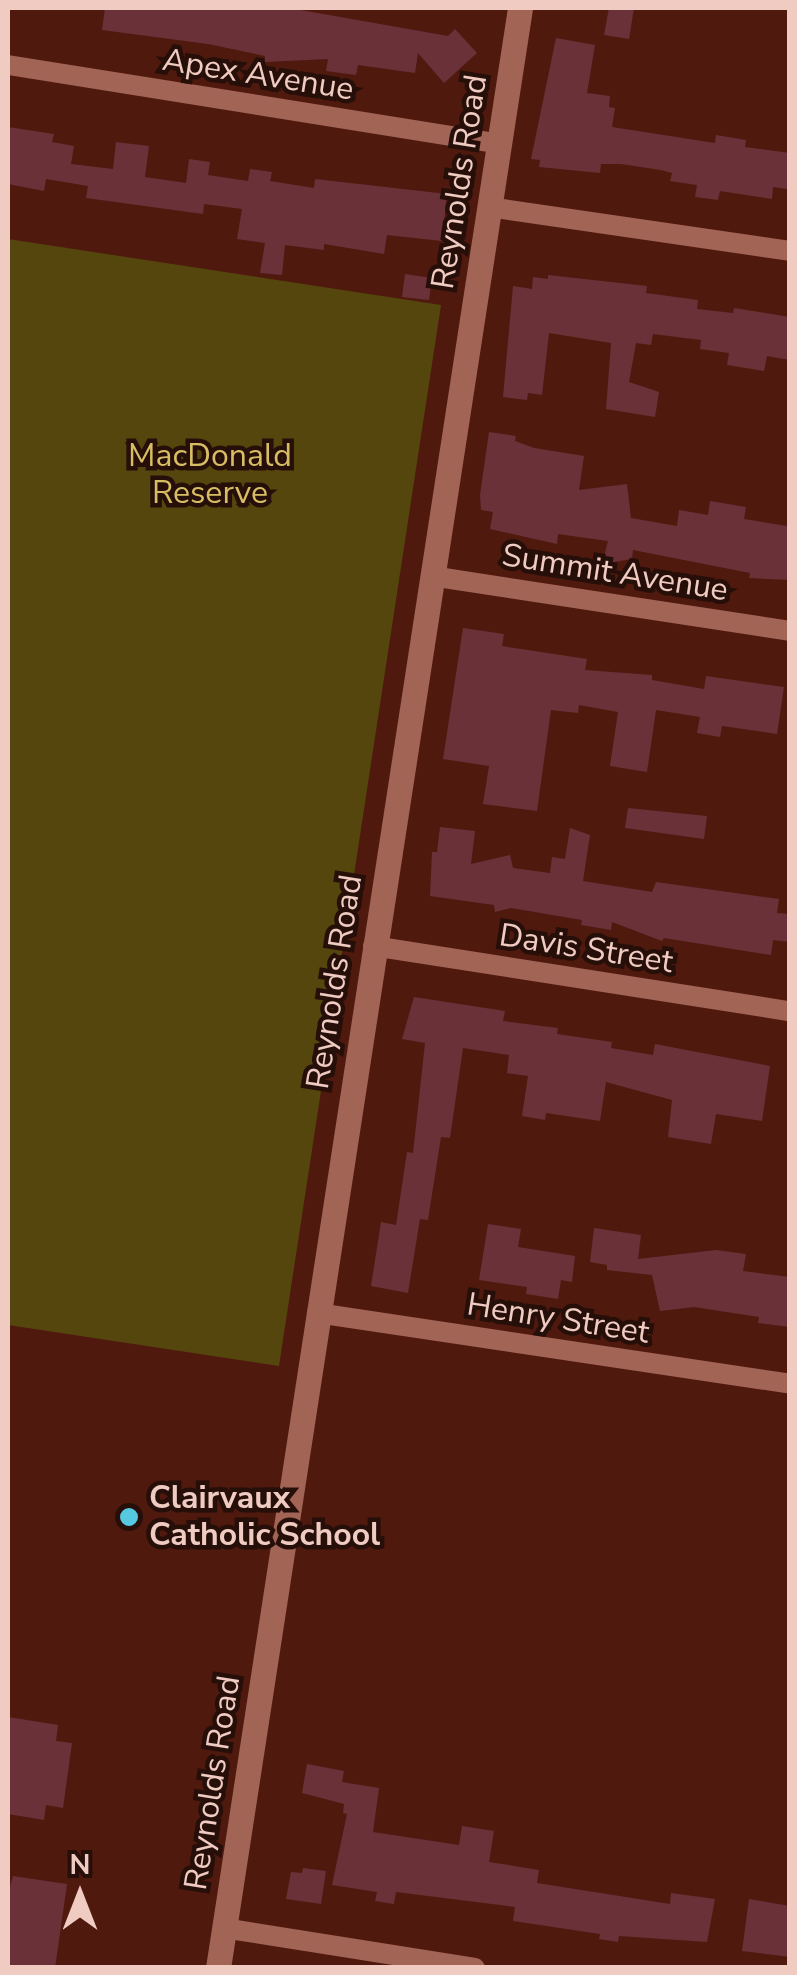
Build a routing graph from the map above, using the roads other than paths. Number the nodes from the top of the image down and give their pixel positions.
1 (520, 8) edge
2 (8, 65) edge
3 (499, 144) junction
4 (488, 206) junction
5 (790, 251) edge
6 (431, 576) junction
7 (790, 630) edge
8 (373, 946) junction
9 (790, 1011) edge
10 (317, 1313) junction
11 (790, 1384) edge
12 (224, 1928) junction
13 (218, 1968) edge
14 (476, 1968) edge

1 - 3 street, Reynolds Road
2 - 3 street, Apex Avenue
3 - 4 street, Reynolds Road
4 - 5 street
4 - 6 street, Reynolds Road
6 - 7 street, Summit Avenue
6 - 8 street, Reynolds Road
8 - 9 street, Davis Street
8 - 10 street, Reynolds Road
10 - 11 street, Henry Street
10 - 12 street, Reynolds Road
12 - 13 street, Reynolds Road
12 - 14 street

